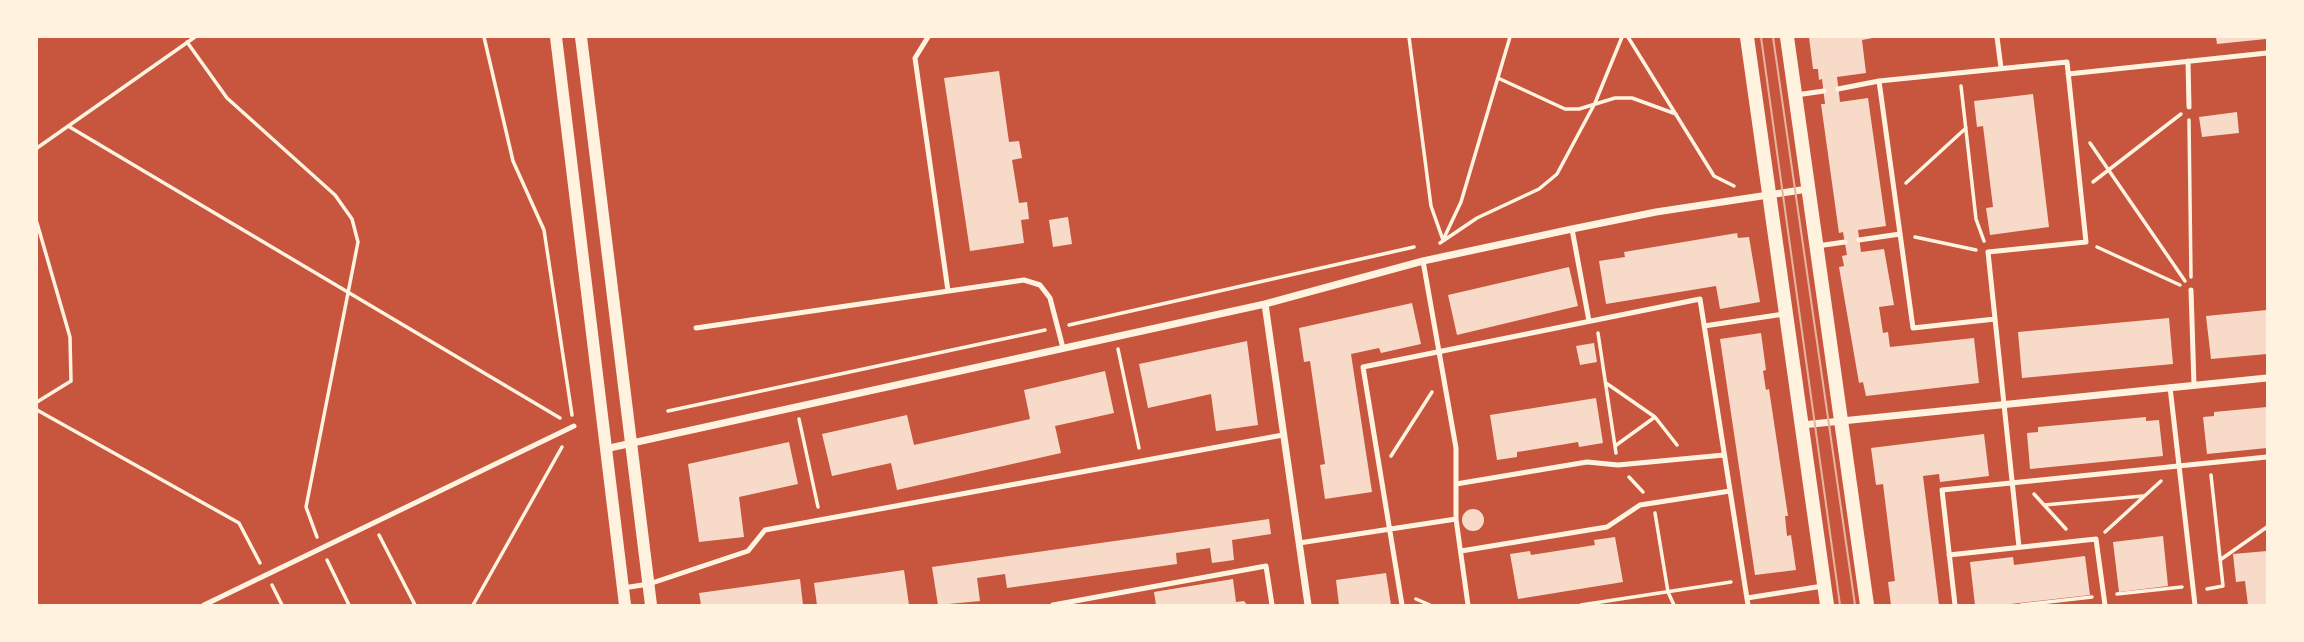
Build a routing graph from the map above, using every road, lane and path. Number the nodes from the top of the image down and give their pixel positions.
1 (195, 37) edge
2 (484, 37) edge
3 (556, 37) edge
4 (581, 37) edge
5 (928, 37) edge
6 (1409, 37) edge
7 (1510, 37) edge
8 (1622, 37) edge
9 (1628, 37) edge
10 (1746, 37) edge
11 (1787, 37) edge
12 (1997, 37) edge
13 (187, 42) junction
14 (2267, 53) edge
15 (2188, 61) junction
16 (2000, 68) junction
17 (1959, 72) junction
18 (2068, 74) junction
19 (1498, 78) junction
20 (1879, 81) junction
21 (1838, 89) dead end
22 (1824, 91) dead end
23 (1795, 95) junction
24 (1595, 103) junction
25 (2189, 107) junction
26 (1678, 115) junction
27 (2073, 118) junction
28 (68, 126) junction
29 (1966, 128) junction
30 (37, 148) edge
31 (2109, 170) junction
32 (1739, 189) dead end
33 (1808, 189) junction
34 (2081, 192) junction
35 (1894, 194) junction
36 (1769, 195) junction
37 (37, 223) edge
38 (1572, 229) junction
39 (1900, 234) junction
40 (1443, 240) junction
41 (1859, 240) dead end
42 (1845, 242) dead end
43 (2086, 242) junction
44 (1816, 246) junction
45 (1988, 252) junction
46 (1423, 261) junction
47 (349, 290) junction
48 (2191, 290) junction
49 (948, 291) junction
50 (1265, 304) junction
51 (1786, 314) junction
52 (1995, 319) junction
53 (1589, 321) junction
54 (1704, 326) junction
55 (696, 328) dead end
56 (1116, 337) junction
57 (1063, 348) junction
58 (1439, 352) junction
59 (1443, 376) junction
60 (2267, 378) edge
61 (1606, 383) dead end
62 (2194, 385) junction
63 (2170, 387) junction
64 (37, 402) edge
65 (2004, 404) junction
66 (796, 407) junction
67 (37, 410) edge
68 (1655, 417) junction
69 (1841, 420) junction
70 (1802, 425) junction
71 (574, 426) junction
72 (1283, 435) junction
73 (630, 444) junction
74 (1615, 446) dead end
75 (605, 449) junction
76 (1724, 456) junction
77 (2267, 457) edge
78 (1688, 459) junction
79 (1142, 461) junction
80 (2209, 463) junction
81 (2179, 466) junction
82 (1381, 472) junction
83 (2022, 481) junction
84 (2012, 482) junction
85 (1456, 484) junction
86 (1730, 491) junction
87 (2144, 496) junction
88 (2044, 505) junction
89 (1456, 519) junction
90 (821, 520) junction
91 (373, 524) junction
92 (2267, 527) edge
93 (1391, 529) junction
94 (2096, 539) junction
95 (2077, 541) junction
96 (1299, 543) junction
97 (2019, 547) junction
98 (321, 549) junction
99 (1461, 551) junction
100 (1949, 555) junction
101 (2220, 560) junction
102 (267, 575) junction
103 (1744, 580) junction
104 (649, 584) junction
105 (1825, 586) junction
106 (623, 588) junction
107 (2193, 590) junction
108 (1746, 598) junction
109 (204, 605) edge
110 (282, 605) edge
111 (349, 605) edge
112 (415, 605) edge
113 (473, 605) edge
114 (625, 605) edge
115 (652, 605) edge
116 (1052, 605) edge
117 (1272, 605) edge
118 (1308, 605) edge
119 (1402, 605) edge
120 (1468, 605) edge
121 (1581, 605) edge
122 (1748, 605) edge
123 (1827, 605) edge
124 (1867, 605) edge
125 (1955, 605) edge
126 (2105, 605) edge
127 (2194, 605) edge

1 - 13 path
2 - 71 path
3 - 75 street
4 - 73 street
5 - 49 lane
6 - 40 path
7 - 19 path
8 - 24 path
9 - 26 path
10 - 36 main road
11 - 23 main road
12 - 16 lane
13 - 28 path
13 - 47 path
14 - 15 lane
15 - 18 lane
15 - 25 lane
16 - 17 lane
16 - 18 lane
17 - 20 lane
17 - 29 path
18 - 27 lane
19 - 24 path
19 - 40 path
20 - 21 lane
20 - 35 lane
22 - 23 lane
23 - 33 main road
24 - 26 path
24 - 40 path
25 - 31 path
25 - 48 path
26 - 32 path
27 - 31 path
27 - 34 lane
28 - 30 path
28 - 47 path
29 - 35 path
29 - 45 path
31 - 34 path
31 - 48 path
33 - 36 street
33 - 44 main road
34 - 43 lane
35 - 39 lane
36 - 38 street
36 - 51 main road
37 - 64 path
38 - 46 street
38 - 53 lane
39 - 41 lane
39 - 45 path
39 - 52 lane
42 - 44 lane
43 - 45 lane
43 - 48 path
44 - 69 main road
45 - 52 lane
46 - 50 street
46 - 58 lane
47 - 71 path
47 - 98 path
48 - 62 lane
49 - 55 lane
49 - 57 lane
50 - 56 street
50 - 72 street
51 - 54 lane
51 - 70 main road
52 - 65 lane
53 - 54 lane
53 - 58 lane
54 - 76 lane
56 - 57 street
56 - 79 path
57 - 66 street
58 - 59 lane
58 - 82 lane
59 - 82 path
59 - 85 lane
60 - 62 street
61 - 68 path
62 - 63 street
63 - 65 street
63 - 81 lane
65 - 69 street
65 - 84 lane
66 - 73 street
66 - 90 path
67 - 102 path
68 - 74 path
68 - 78 path
69 - 70 street
69 - 124 main road
70 - 105 main road
71 - 91 lane
71 - 113 path
72 - 79 lane
72 - 96 street
73 - 75 street
73 - 104 street
75 - 106 street
76 - 78 lane
76 - 86 lane
77 - 80 lane
78 - 85 lane
79 - 90 lane
80 - 81 lane
80 - 101 path
81 - 83 lane
81 - 87 path
81 - 107 lane
82 - 93 lane
83 - 84 lane
83 - 88 path
84 - 97 lane
84 - 100 lane
85 - 89 lane
86 - 99 lane
86 - 103 lane
87 - 88 path
87 - 94 path
88 - 95 path
89 - 93 lane
89 - 99 lane
90 - 104 lane
91 - 98 lane
91 - 112 path
92 - 101 path
93 - 96 lane
93 - 119 lane
94 - 95 lane
94 - 126 lane
95 - 97 lane
96 - 118 street
97 - 100 lane
98 - 102 lane
98 - 111 path
99 - 120 lane
100 - 125 lane
101 - 107 path
102 - 109 lane
102 - 110 path
103 - 108 lane
103 - 121 path
104 - 106 lane
104 - 115 street
105 - 108 lane
105 - 123 main road
106 - 114 street
107 - 127 lane
108 - 122 lane
116 - 117 lane

